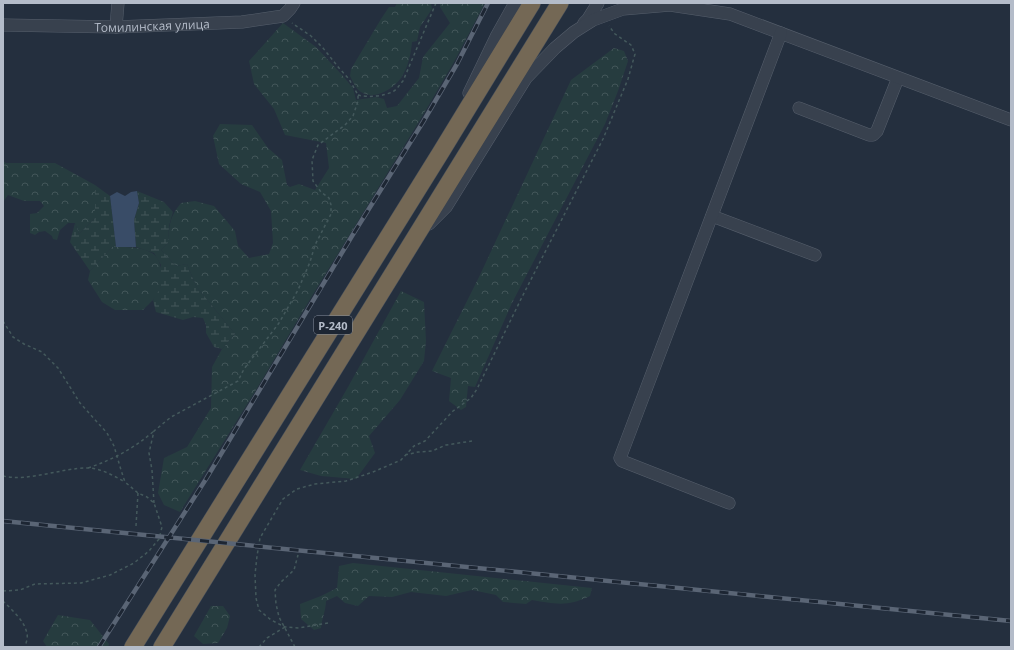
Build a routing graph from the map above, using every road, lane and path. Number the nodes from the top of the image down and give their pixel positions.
1 (118, 3) edge
2 (294, 3) edge
3 (436, 3) edge
4 (515, 3) edge
5 (532, 3) edge
6 (560, 3) edge
7 (598, 3) edge
8 (716, 3) edge
9 (730, 14) junction
10 (283, 16) junction
11 (607, 24) dead end
12 (3, 25) edge
13 (116, 27) junction
14 (574, 32) junction
15 (781, 34) junction
16 (898, 78) junction
17 (358, 95) junction
18 (799, 108) dead end
19 (1011, 120) edge
20 (441, 152) junction
21 (712, 216) junction
22 (415, 239) junction
23 (815, 255) dead end
24 (3, 321) edge
25 (154, 431) junction
26 (472, 441) dead end
27 (405, 455) junction
28 (116, 457) junction
29 (88, 468) junction
30 (3, 476) edge
31 (125, 482) junction
32 (138, 493) junction
33 (154, 502) junction
34 (728, 503) dead end
35 (136, 526) dead end
36 (298, 555) dead end
37 (3, 592) edge
38 (3, 602) edge
39 (328, 623) dead end
40 (285, 627) junction
41 (26, 647) edge
42 (133, 647) edge
43 (162, 647) edge
44 (259, 647) edge
45 (295, 647) edge

1 - 13 street
2 - 10 street
3 - 17 path
4 - 20 street
5 - 20 highway, Р-240
6 - 22 highway, Р-240
7 - 14 street
8 - 9 street
9 - 14 street
9 - 15 street
10 - 13 street, Томилинская улица
10 - 17 path
11 - 27 path
12 - 13 street, Томилинская улица
14 - 22 street
15 - 16 street
15 - 21 street
16 - 18 street
16 - 19 street
17 - 25 path
20 - 42 highway, Р-240
21 - 23 street
21 - 34 street
22 - 43 highway, Р-240
24 - 28 path
25 - 28 path
25 - 33 path
26 - 27 path
27 - 40 path
28 - 29 path
28 - 31 path
29 - 30 path
29 - 31 path
31 - 32 path
32 - 33 path
32 - 35 path
33 - 37 path
36 - 40 path
38 - 41 path
39 - 40 path
40 - 44 path
40 - 45 path

